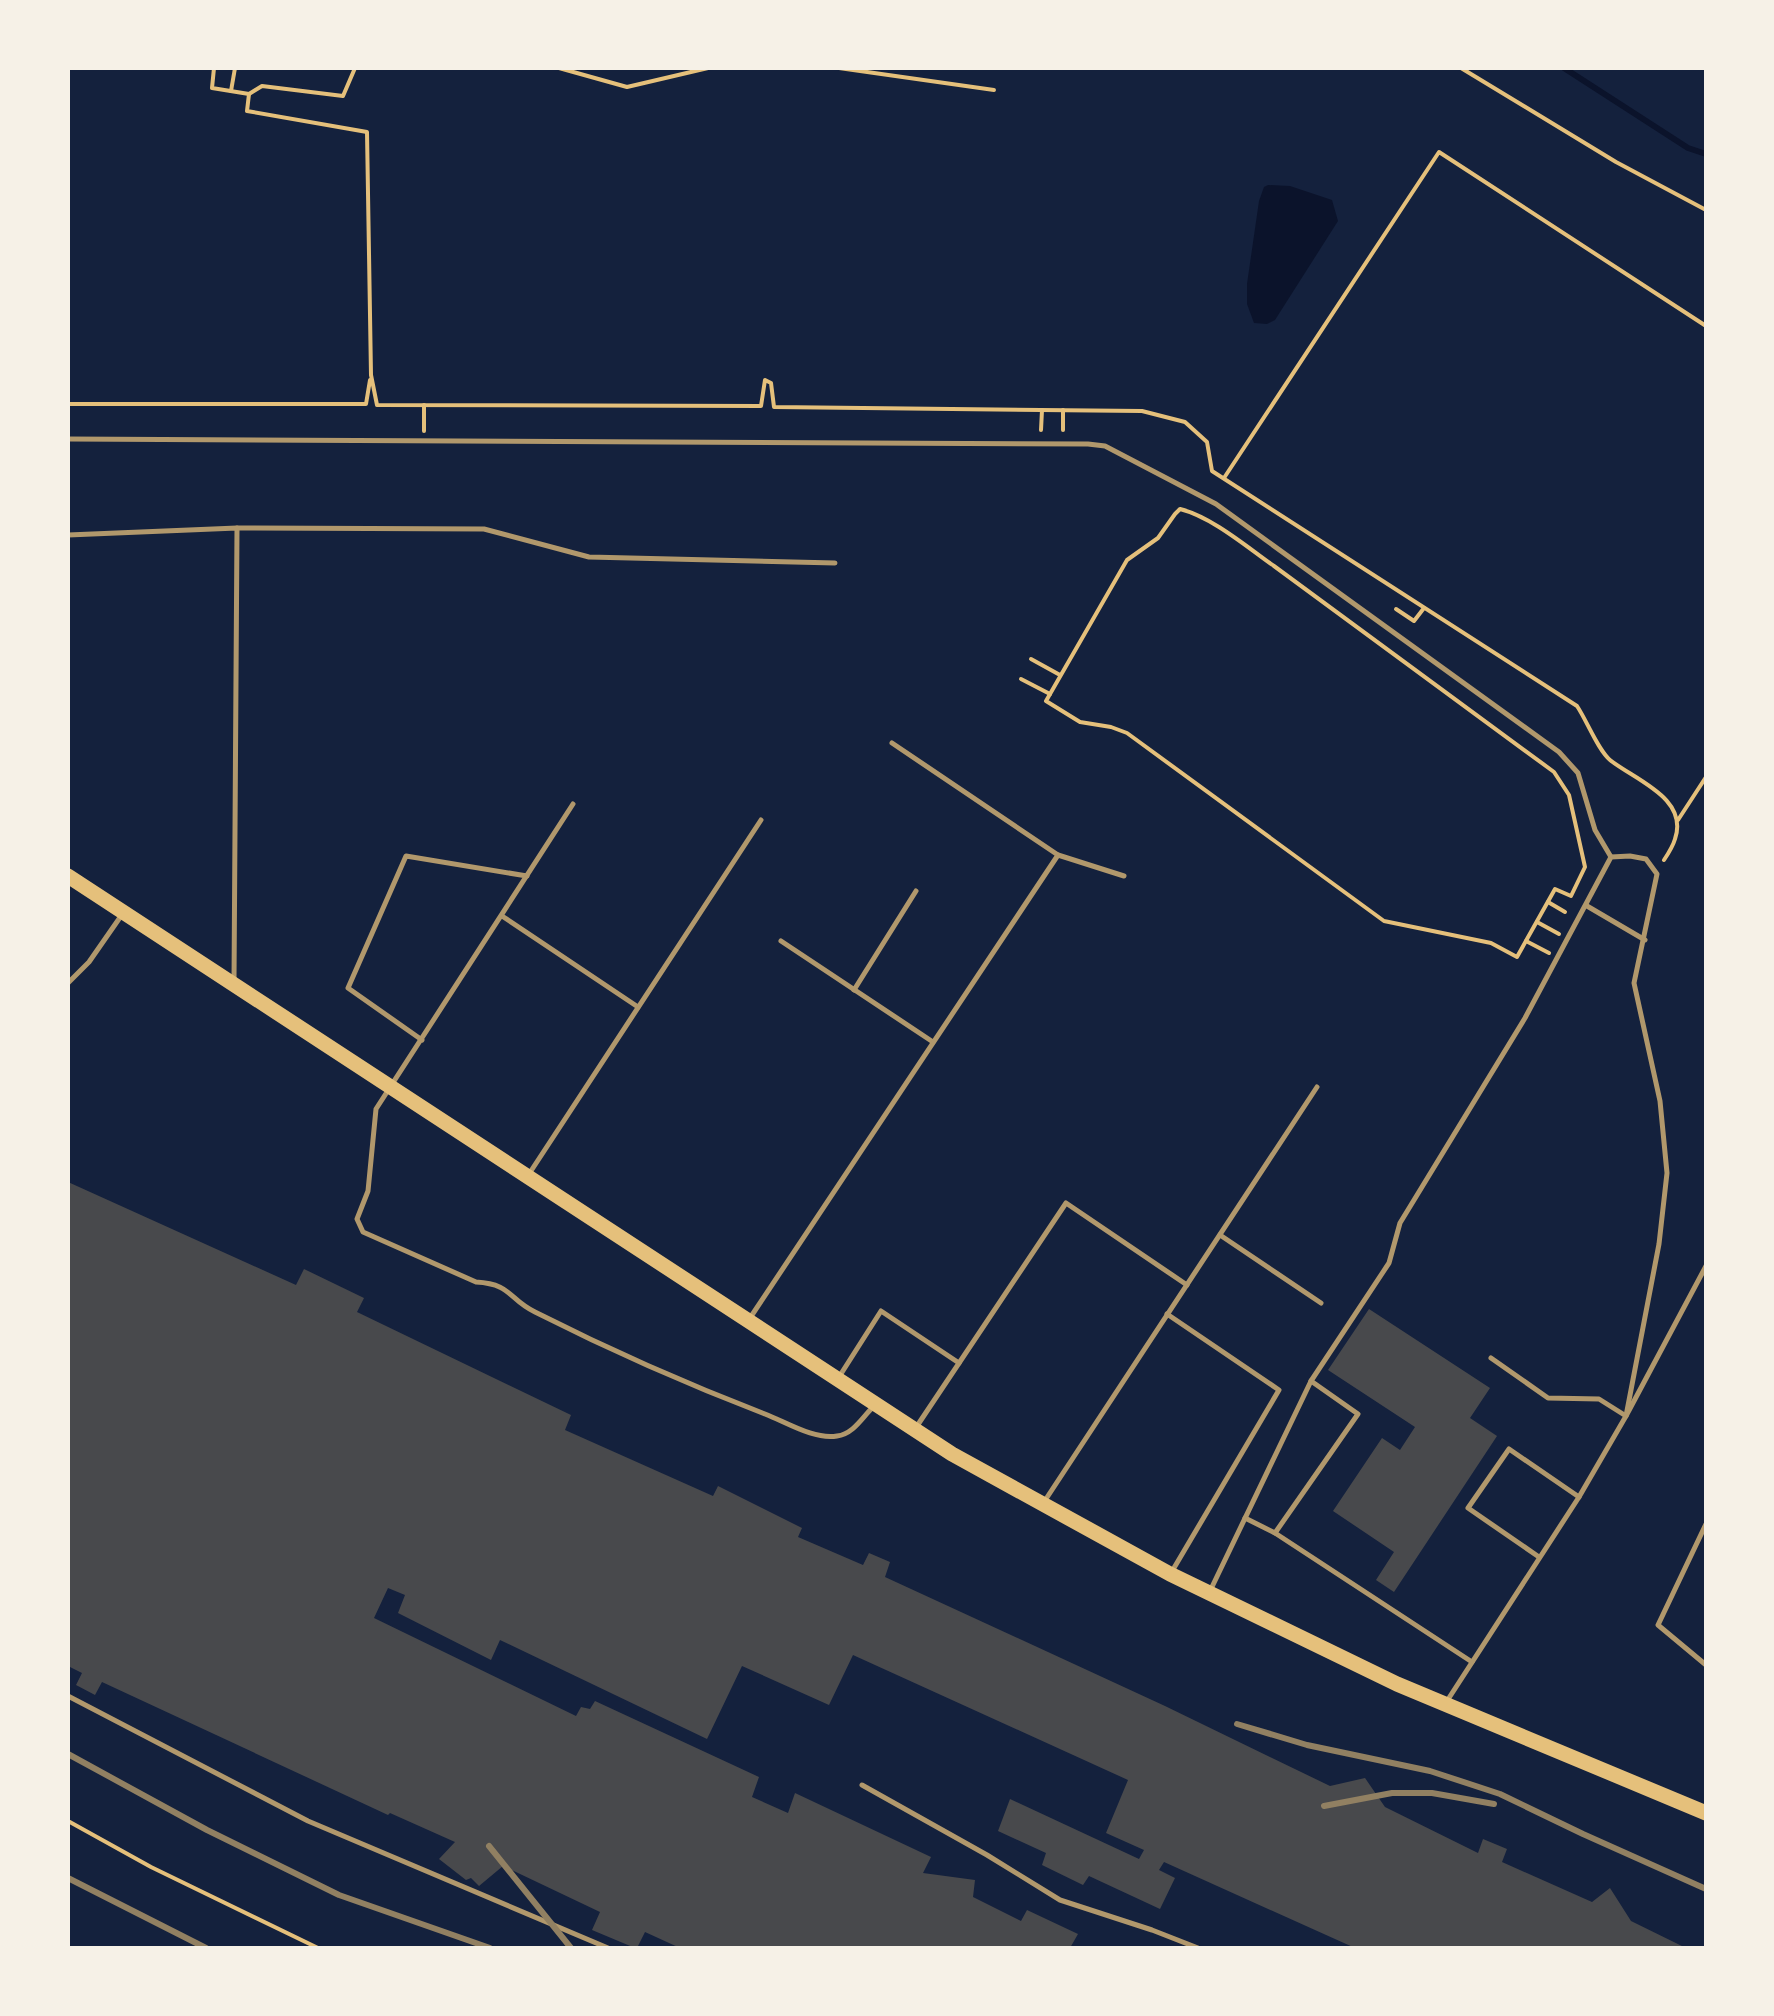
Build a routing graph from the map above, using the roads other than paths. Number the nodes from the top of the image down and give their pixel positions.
1 (68, 439) edge
2 (237, 528) junction
3 (68, 536) edge
4 (836, 563) dead end
5 (892, 743) dead end
6 (573, 804) dead end
7 (761, 820) dead end
8 (1058, 855) junction
9 (1610, 858) junction
10 (68, 876) edge
11 (527, 876) junction
12 (1124, 876) dead end
13 (916, 891) dead end
14 (1586, 906) junction
15 (122, 913) junction
16 (502, 916) junction
17 (1645, 940) junction
18 (780, 941) dead end
19 (68, 983) edge
20 (234, 984) junction
21 (854, 990) junction
22 (638, 1007) junction
23 (422, 1040) junction
24 (933, 1042) junction
25 (392, 1087) junction
26 (1317, 1087) dead end
27 (528, 1176) junction
28 (1220, 1235) junction
29 (1706, 1266) edge
30 (1187, 1285) junction
31 (1321, 1303) dead end
32 (1168, 1314) junction
33 (748, 1321) junction
34 (1492, 1358) dead end
35 (960, 1363) junction
36 (838, 1380) junction
37 (1311, 1381) junction
38 (875, 1404) junction
39 (1626, 1416) junction
40 (914, 1430) junction
41 (1579, 1498) junction
42 (1043, 1504) junction
43 (1245, 1518) junction
44 (1706, 1524) edge
45 (1275, 1533) junction
46 (1540, 1557) junction
47 (1170, 1574) junction
48 (1209, 1593) junction
49 (1472, 1662) junction
50 (1706, 1665) edge
51 (68, 1696) edge
52 (1445, 1703) junction
53 (862, 1785) dead end
54 (1706, 1813) edge
55 (608, 1948) edge
56 (1198, 1948) edge

1 - 9 lane
2 - 3 lane
2 - 4 lane
2 - 20 lane
5 - 8 lane
6 - 11 lane
7 - 22 lane
8 - 12 lane
8 - 24 lane
9 - 14 lane
9 - 17 lane
10 - 15 main road
11 - 16 lane
11 - 23 lane
13 - 21 lane
14 - 17 lane
14 - 37 lane
15 - 19 lane
15 - 20 main road
16 - 22 lane
16 - 23 lane
17 - 39 lane
18 - 21 lane
20 - 25 main road
21 - 24 lane
22 - 27 lane
23 - 25 lane
24 - 33 lane
25 - 27 main road
25 - 38 lane
26 - 28 lane
27 - 33 main road
28 - 30 lane
28 - 31 lane
29 - 39 lane
30 - 32 lane
30 - 35 lane
32 - 42 lane
32 - 47 lane
33 - 36 main road
34 - 39 lane
35 - 36 lane
35 - 40 lane
36 - 38 main road
37 - 43 lane
37 - 45 lane
38 - 40 main road
39 - 41 lane
40 - 42 main road
41 - 46 lane
41 - 46 lane
42 - 47 main road
43 - 45 lane
43 - 48 lane
44 - 50 lane
45 - 49 lane
46 - 49 lane
47 - 48 main road
48 - 52 main road
49 - 52 lane
51 - 55 lane
52 - 54 main road
53 - 56 lane

